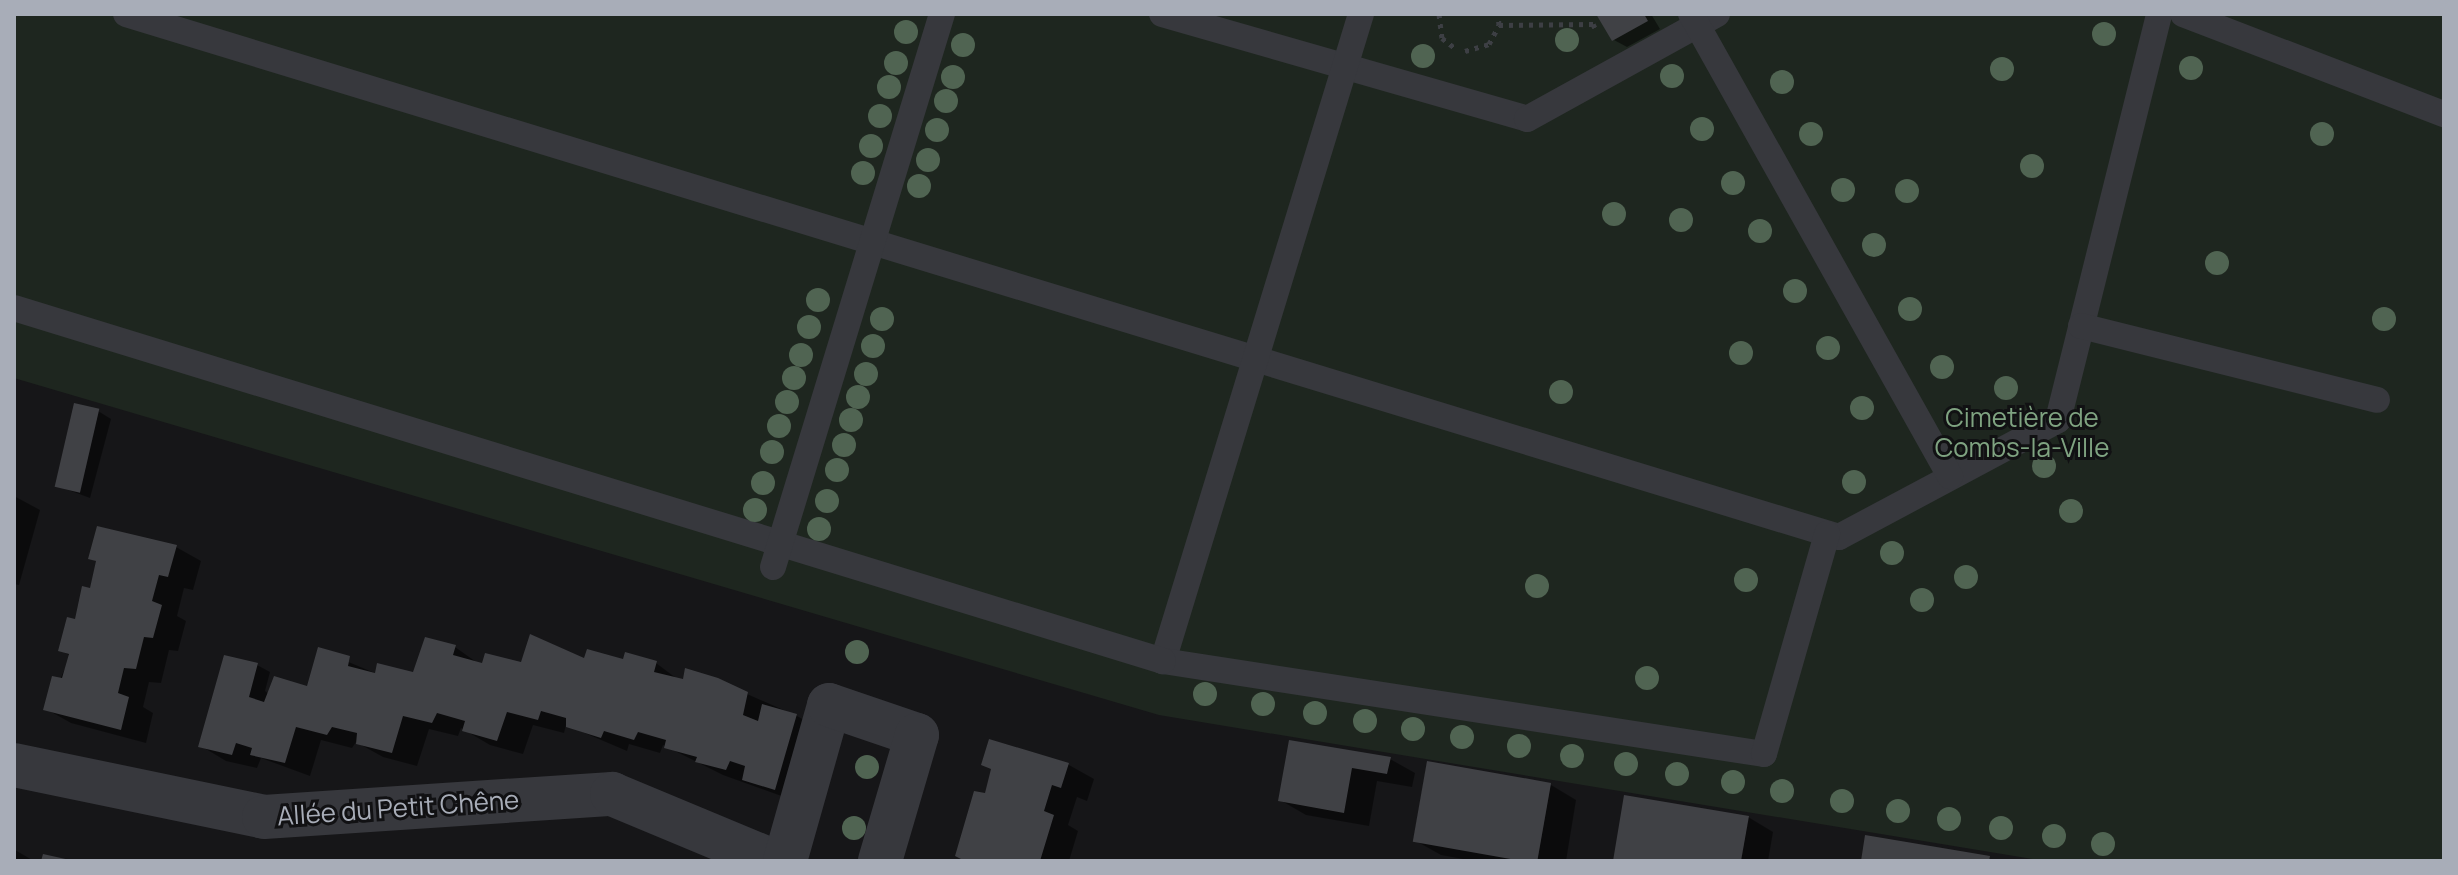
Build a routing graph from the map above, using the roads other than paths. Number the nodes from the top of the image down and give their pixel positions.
1 (126, 14) edge
2 (942, 14) edge
3 (1162, 14) edge
4 (1361, 14) edge
5 (2159, 14) edge
6 (2183, 14) edge
7 (1702, 18) edge
8 (1345, 67) junction
9 (2444, 114) edge
10 (872, 242) junction
11 (14, 308) edge
12 (2081, 326) junction
13 (1256, 359) junction
14 (2377, 400) dead end
15 (1950, 476) junction
16 (1827, 534) junction
17 (777, 555) junction
18 (1163, 661) junction
19 (14, 765) edge
20 (773, 861) edge
21 (785, 861) edge
22 (880, 861) edge

1 - 10 lane
2 - 10 lane
3 - 8 lane
4 - 8 lane
5 - 12 lane
6 - 9 lane
7 - 8 lane
7 - 15 lane
8 - 13 lane
10 - 13 lane
10 - 17 lane
11 - 17 lane
12 - 14 lane
12 - 15 lane
13 - 16 lane
13 - 18 lane
15 - 16 lane
16 - 18 lane
17 - 18 lane
19 - 20 street, Allée du Petit Chêne
21 - 22 street

